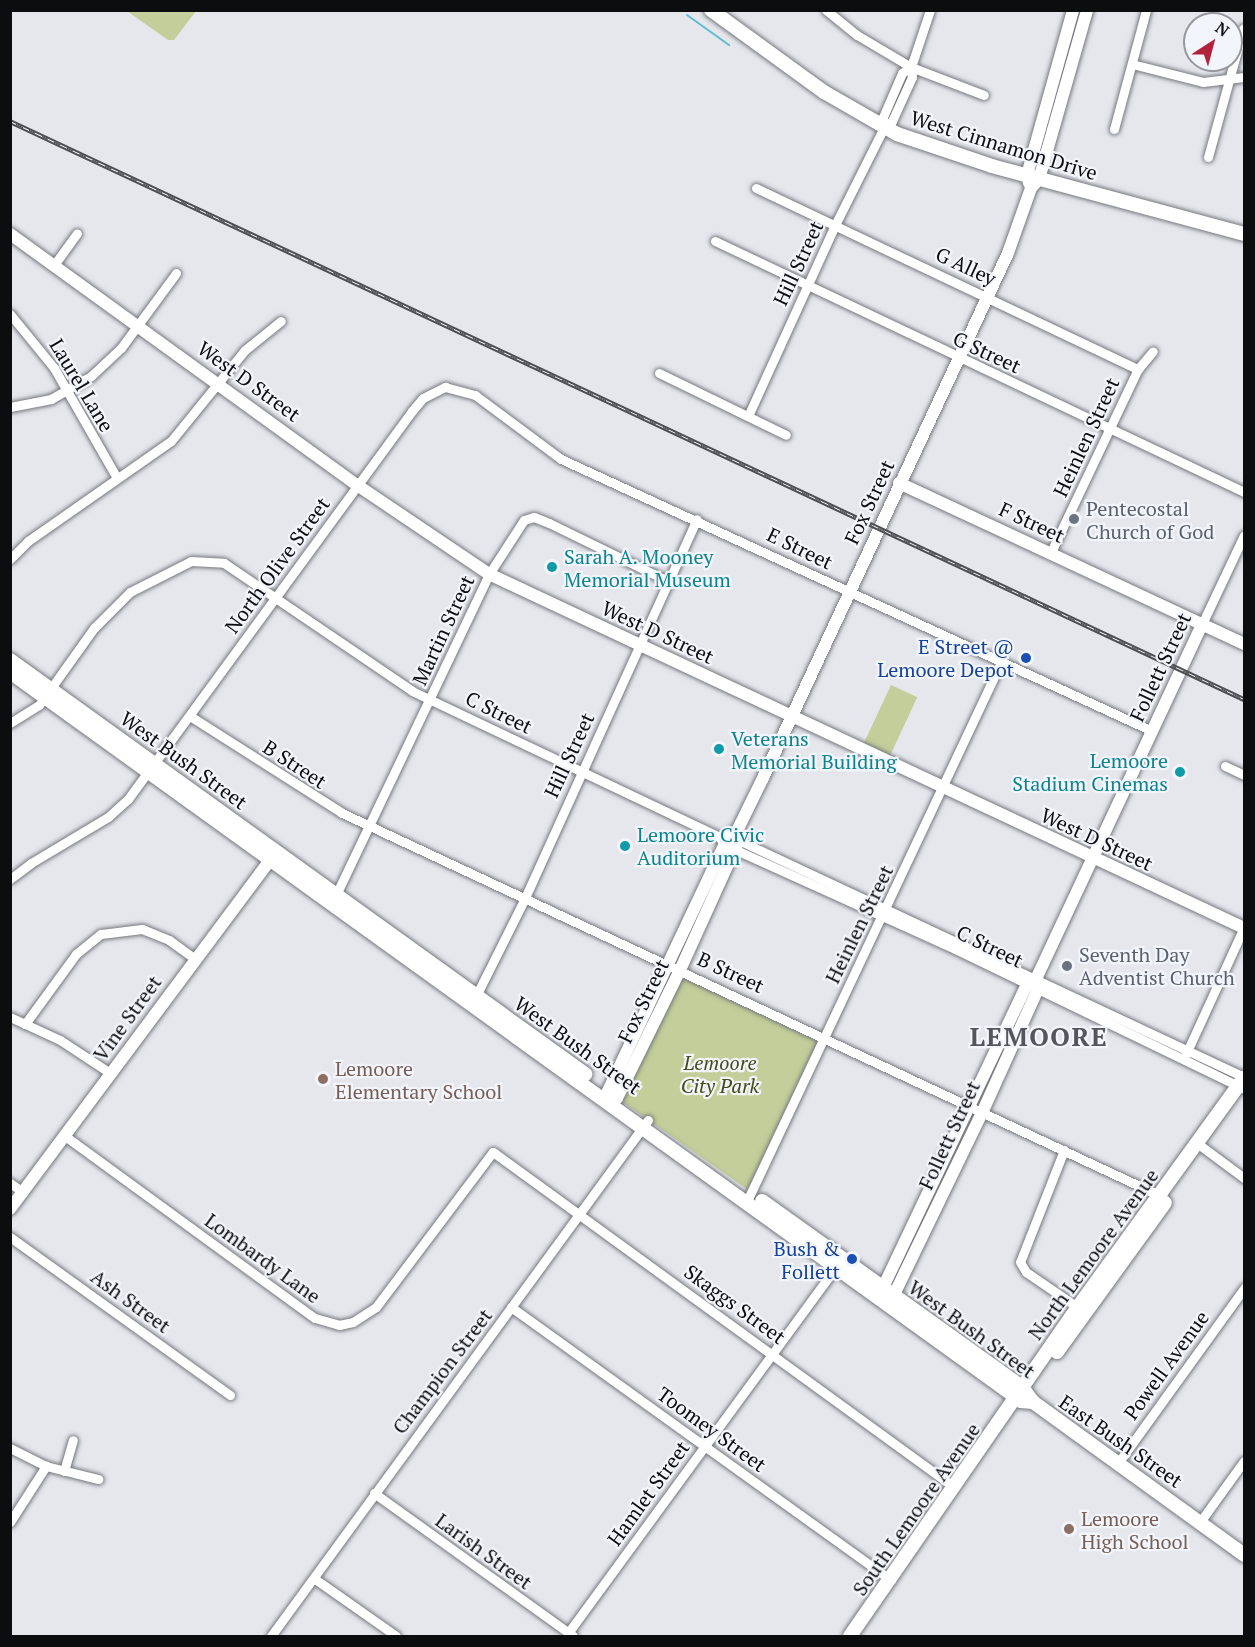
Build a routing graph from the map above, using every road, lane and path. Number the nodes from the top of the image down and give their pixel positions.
1 (711, 10) edge
2 (826, 10) edge
3 (930, 10) edge
4 (1073, 10) edge
5 (1087, 10) edge
6 (1146, 10) edge
7 (1132, 64) junction
8 (911, 67) junction
9 (1229, 72) edge
10 (1245, 77) edge
11 (1226, 82) junction
12 (984, 94) dead end
13 (884, 127) junction
14 (1114, 129) dead end
15 (1208, 157) dead end
16 (1033, 181) junction
17 (756, 188) dead end
18 (835, 225) junction
19 (77, 233) dead end
20 (10, 234) edge
21 (1245, 234) edge
22 (716, 241) dead end
23 (54, 265) junction
24 (176, 273) dead end
25 (808, 285) junction
26 (987, 296) junction
27 (10, 314) edge
28 (281, 321) dead end
29 (139, 325) junction
30 (1153, 351) dead end
31 (958, 358) junction
32 (1138, 369) junction
33 (659, 373) dead end
34 (220, 383) junction
35 (441, 388) joint
36 (67, 391) junction
37 (10, 407) edge
38 (747, 416) junction
39 (1109, 431) junction
40 (786, 435) dead end
41 (117, 478) junction
42 (899, 483) junction
43 (357, 485) junction
44 (1245, 492) edge
45 (697, 519) junction
46 (1245, 536) edge
47 (1051, 552) junction
48 (10, 559) edge
49 (489, 574) junction
50 (670, 582) junction
51 (850, 592) junction
52 (276, 596) junction
53 (1202, 624) junction
54 (1245, 644) edge
55 (640, 645) junction
56 (10, 660) edge
57 (1002, 660) junction
58 (10, 672) edge
59 (49, 693) junction
60 (431, 699) junction
61 (190, 716) junction
62 (793, 717) junction
63 (10, 723) edge
64 (1152, 730) junction
65 (1225, 766) dead end
66 (153, 767) junction
67 (581, 771) junction
68 (1245, 775) edge
69 (944, 789) junction
70 (370, 826) junction
71 (731, 840) junction
72 (274, 855) junction
73 (1094, 860) junction
74 (10, 879) edge
75 (334, 899) junction
76 (524, 900) junction
77 (885, 913) junction
78 (1244, 928) edge
79 (195, 959) junction
80 (675, 966) junction
81 (1034, 984) junction
82 (474, 1000) junction
83 (10, 1017) edge
84 (25, 1024) junction
85 (825, 1037) junction
86 (1185, 1055) junction
87 (110, 1073) junction
88 (1244, 1085) edge
89 (611, 1097) junction
90 (969, 1107) junction
91 (982, 1113) junction
92 (645, 1123) junction
93 (65, 1136) junction
94 (1201, 1146) junction
95 (1064, 1150) junction
96 (493, 1152) joint
97 (1245, 1178) edge
98 (10, 1183) edge
99 (23, 1192) junction
100 (749, 1197) junction
101 (1164, 1197) junction
102 (10, 1209) edge
103 (579, 1214) junction
104 (10, 1237) edge
105 (839, 1263) junction
106 (1245, 1288) edge
107 (886, 1297) junction
108 (511, 1307) junction
109 (1082, 1310) junction
110 (771, 1353) junction
111 (230, 1395) dead end
112 (1022, 1397) junction
113 (73, 1440) dead end
114 (705, 1445) junction
115 (10, 1449) edge
116 (1245, 1461) edge
117 (1118, 1463) junction
118 (46, 1466) junction
119 (64, 1472) junction
120 (98, 1479) dead end
121 (954, 1487) junction
122 (374, 1494) junction
123 (13, 1518) edge
124 (1200, 1522) junction
125 (1245, 1555) edge
126 (315, 1579) junction
127 (891, 1580) junction
128 (571, 1635) edge
129 (272, 1636) edge
130 (396, 1636) edge
131 (850, 1636) edge

1 - 13 main road, West Cinnamon Drive
2 - 8 street
3 - 8 street, Hill Street
4 - 16 street, Fox Street
5 - 16 street, Fox Street
6 - 7 street
7 - 11 street
7 - 14 street
8 - 12 street
8 - 13 street, Hill Street
9 - 11 street
10 - 11 street
11 - 15 street
13 - 16 main road, West Cinnamon Drive
13 - 18 street, Hill Street
16 - 21 main road, West Cinnamon Drive
16 - 26 street, Fox Street
17 - 18 street, G Alley
18 - 25 street, Hill Street
18 - 26 street, G Alley
19 - 23 street
20 - 23 street, West D Street
22 - 25 street, G Street
23 - 29 street, West D Street
24 - 29 street
25 - 31 street, G Street
25 - 38 street, Hill Street
26 - 31 street, Fox Street
26 - 32 street, G Alley
27 - 36 street, Laurel Lane
28 - 34 street
29 - 34 street, West D Street
29 - 36 street
30 - 32 street
31 - 39 street, G Street
31 - 42 street, Fox Street
32 - 39 street, Heinlen Street
33 - 38 street
34 - 41 street
34 - 43 street, West D Street
35 - 43 street, North Olive Street
35 - 45 street, E Street
36 - 37 street
36 - 41 street, Laurel Lane
38 - 40 street
39 - 44 street, G Street
39 - 47 street, Heinlen Street
41 - 48 street
42 - 47 street, F Street
42 - 51 street, Fox Street
43 - 49 street, West D Street
43 - 52 street, North Olive Street
45 - 50 street, Hill Street
45 - 51 street, E Street
46 - 53 street, Follett Street
47 - 53 street, F Street
49 - 50 street, Martin Street
49 - 55 street, West D Street
49 - 60 street, Martin Street
50 - 55 street, Hill Street
51 - 57 street, E Street
51 - 62 street, Fox Street
52 - 59 street, C Street
52 - 60 street, C Street
52 - 61 street, North Olive Street
53 - 54 street, F Street
53 - 64 street, Follett Street
55 - 62 street, West D Street
55 - 67 street, Hill Street
56 - 59 main road, West Bush Street
57 - 64 street, E Street
57 - 69 street, Heinlen Street
58 - 59 main road, West Bush Street
59 - 63 street, C Street
59 - 66 main road, West Bush Street
60 - 67 street, C Street
60 - 70 street, Martin Street
61 - 66 street, North Olive Street
61 - 70 street, B Street
62 - 69 street, West D Street
62 - 71 street, Fox Street
64 - 73 street, Follett Street
65 - 68 street
66 - 72 main road, West Bush Street
66 - 74 street, North Olive Street
67 - 71 street, C Street
67 - 76 street, Hill Street
69 - 73 street, West D Street
69 - 77 street, Heinlen Street
70 - 75 street, Martin Street
70 - 76 street, B Street
71 - 77 street, C Street
71 - 80 street, Fox Street
72 - 75 main road, West Bush Street
72 - 79 street, Vine Street
73 - 78 street, West D Street
73 - 81 street, Follett Street
75 - 82 main road, West Bush Street
76 - 80 street, B Street
76 - 82 street, Hill Street
77 - 81 street, C Street
77 - 85 street, Heinlen Street
78 - 86 street
79 - 84 street
79 - 87 street, Vine Street
80 - 85 street, B Street
80 - 89 street, Fox Street
81 - 86 street, C Street
81 - 90 street, Follett Street
81 - 91 street, Follett Street
82 - 89 main road, West Bush Street
83 - 84 street
84 - 87 street
85 - 90 street, B Street
85 - 100 street, Heinlen Street
86 - 88 street, C Street
87 - 93 street, Vine Street
88 - 94 main road, North Lemoore Avenue
89 - 92 main road, West Bush Street
90 - 91 street, B Street
90 - 107 street, Follett Street
91 - 95 street, B Street
91 - 107 street, Follett Street
92 - 100 main road, West Bush Street
92 - 103 street, Champion Street
93 - 96 street, Lombardy Lane
93 - 99 street, Vine Street
94 - 97 street
94 - 101 main road, North Lemoore Avenue
95 - 101 street, B Street
95 - 109 street
96 - 103 street, Skaggs Street
98 - 99 street
99 - 102 street, Vine Street
100 - 105 main road, West Bush Street
101 - 109 main road, North Lemoore Avenue
103 - 108 street, Champion Street
103 - 110 street, Skaggs Street
104 - 111 street, Ash Street
105 - 107 main road, West Bush Street
105 - 110 street, Hamlet Street
106 - 117 street, Powell Avenue
107 - 112 main road, West Bush Street
108 - 114 street, Toomey Street
108 - 122 street, Champion Street
109 - 112 main road, North Lemoore Avenue
110 - 114 street, Hamlet Street
110 - 121 street, Skaggs Street
112 - 117 main road, East Bush Street
112 - 121 main road, South Lemoore Avenue
113 - 119 street
114 - 127 street, Toomey Street
114 - 128 street, Hamlet Street
115 - 118 street
116 - 124 street
117 - 124 main road, East Bush Street
118 - 119 street
118 - 123 street
119 - 120 street
121 - 127 main road, South Lemoore Avenue
122 - 126 street, Champion Street
122 - 128 street, Larish Street
124 - 125 main road, East Bush Street
126 - 129 street, Champion Street
126 - 130 street
127 - 131 main road, South Lemoore Avenue

